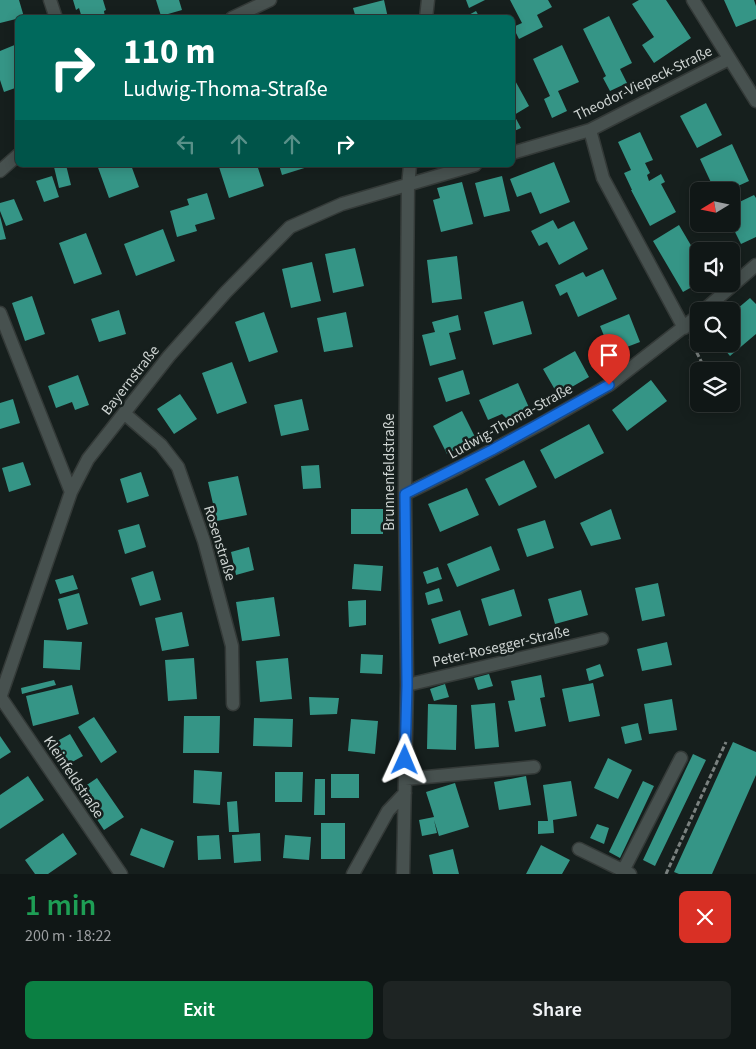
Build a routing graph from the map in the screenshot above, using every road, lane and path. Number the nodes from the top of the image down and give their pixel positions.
1 (50, 0) edge
2 (270, 0) edge
3 (428, 0) edge
4 (693, 0) edge
5 (55, 15) edge
6 (238, 15) edge
7 (426, 15) edge
8 (729, 59) junction
9 (756, 102) edge
10 (590, 130) junction
11 (515, 153) edge
12 (15, 158) edge
13 (410, 167) edge
14 (469, 167) edge
15 (0, 171) edge
16 (408, 186) junction
17 (756, 265) edge
18 (713, 302) edge
19 (0, 313) edge
20 (690, 323) edge
21 (684, 328) junction
22 (125, 414) junction
23 (71, 492) junction
24 (405, 494) junction
25 (602, 639) dead end
26 (407, 685) junction
27 (0, 698) edge
28 (233, 704) dead end
29 (726, 742) dead end
30 (681, 758) dead end
31 (534, 767) dead end
32 (405, 779) junction
33 (405, 793) junction
34 (580, 849) dead end
35 (627, 872) edge
36 (121, 874) edge
37 (353, 874) edge
38 (403, 874) edge
39 (666, 874) edge

1 - 5 street
2 - 6 street
3 - 7 street
4 - 8 street
8 - 9 street
8 - 10 street, Theodor-Viepeck-Straße
10 - 11 street, Theodor-Viepeck-Straße
10 - 21 street
12 - 15 street
13 - 16 street, Brunnenfeldstraße
14 - 16 street
16 - 22 street, Bayernstraße
16 - 24 street, Brunnenfeldstraße
17 - 18 street
19 - 23 street
20 - 21 street, Ludwig-Thoma-Straße
21 - 24 street, Ludwig-Thoma-Straße
22 - 23 street, Bayernstraße
22 - 28 street, Rosenstraße
23 - 27 street, Bayernstraße
24 - 26 street, Brunnenfeldstraße
25 - 26 street, Peter-Rosegger-Straße
26 - 32 street, Brunnenfeldstraße
27 - 36 street, Kleinfeldstraße
29 - 39 path
30 - 35 street
31 - 32 street
32 - 33 street, Brunnenfeldstraße
33 - 37 street
33 - 38 street, Brunnenfeldstraße
34 - 35 street

